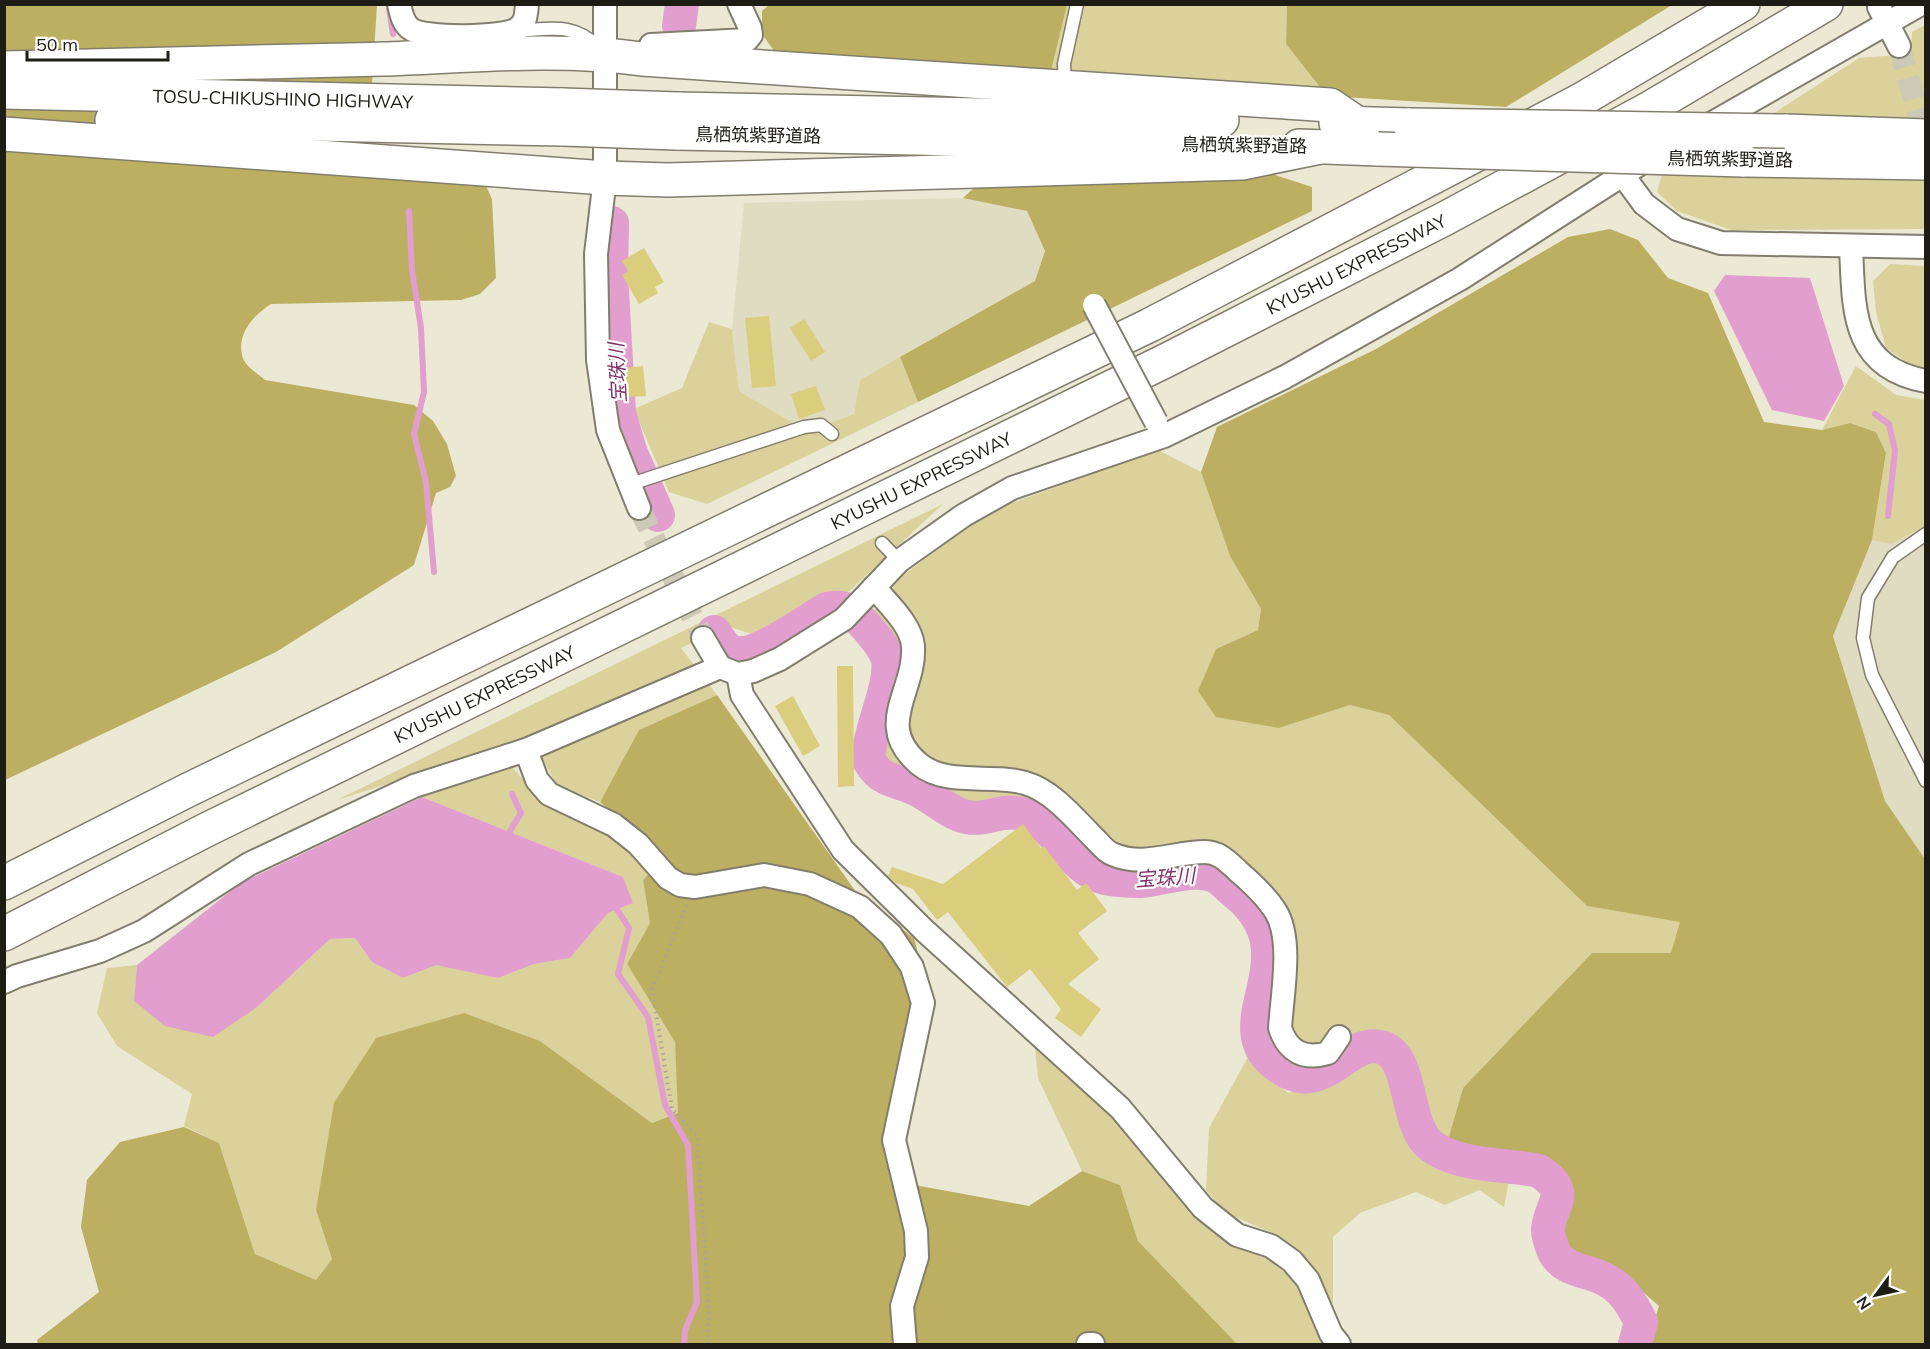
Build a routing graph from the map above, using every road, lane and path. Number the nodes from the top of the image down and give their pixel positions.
1 (399, 4) edge
2 (527, 4) edge
3 (605, 4) edge
4 (739, 4) edge
5 (1077, 4) edge
6 (1715, 4) edge
7 (1743, 4) edge
8 (1826, 4) edge
9 (1921, 4) edge
10 (1883, 16) junction
11 (515, 31) junction
12 (1899, 46) tunnel mouth
13 (607, 54) junction
14 (4, 68) edge
15 (1065, 87) junction
16 (4, 92) edge
17 (1581, 100) junction
18 (563, 117) junction
19 (4, 119) edge
20 (677, 121) junction
21 (1358, 124) junction
22 (4, 134) edge
23 (1926, 136) edge
24 (1320, 147) junction
25 (1926, 163) edge
26 (1622, 174) junction
27 (605, 178) junction
28 (1851, 247) junction
29 (1926, 247) edge
30 (1094, 305) dead end
31 (1926, 381) edge
32 (1160, 429) junction
33 (831, 434) dead end
34 (631, 483) junction
35 (639, 508) tunnel mouth
36 (1926, 534) edge
37 (882, 543) dead end
38 (899, 561) junction
39 (867, 595) junction
40 (703, 638) tunnel mouth
41 (729, 670) junction
42 (526, 750) junction
43 (1926, 781) edge
44 (4, 883) edge
45 (695, 887) junction
46 (4, 934) edge
47 (4, 982) edge
48 (1339, 1037) dead end
49 (708, 1344) edge
50 (905, 1344) edge
51 (1088, 1344) edge
52 (1093, 1344) edge
53 (1339, 1344) edge

1 - 11 street
2 - 11 street
3 - 13 street
4 - 13 street
5 - 15 lane
6 - 17 main road
7 - 17 main road
8 - 46 main road, KYUSHU EXPRESSWAY
9 - 10 street
10 - 12 street
10 - 26 street
11 - 13 lane
13 - 14 main road
13 - 15 main road
13 - 27 street
15 - 21 main road
16 - 18 main road, TOSU-CHIKUSHINO HIGHWAY
17 - 44 main road
18 - 19 main road, TOSU-CHIKUSHINO HIGHWAY
18 - 20 main road, 鳥栖筑紫野道路, bridge
20 - 21 main road, 鳥栖筑紫野道路
20 - 24 main road, 鳥栖筑紫野道路
21 - 23 main road, 鳥栖筑紫野道路, bridge
22 - 27 main road
24 - 25 main road, 鳥栖筑紫野道路, bridge
24 - 27 main road
26 - 28 street
26 - 32 street
27 - 34 street
28 - 29 street
28 - 31 street
30 - 32 street, bridge
32 - 38 street
33 - 34 lane
34 - 35 street
36 - 43 lane
37 - 38 lane
38 - 39 street
39 - 41 street
39 - 48 street
40 - 41 street
41 - 42 street
41 - 53 street
42 - 45 street
42 - 47 street
45 - 49 path
45 - 50 street
51 - 52 street

